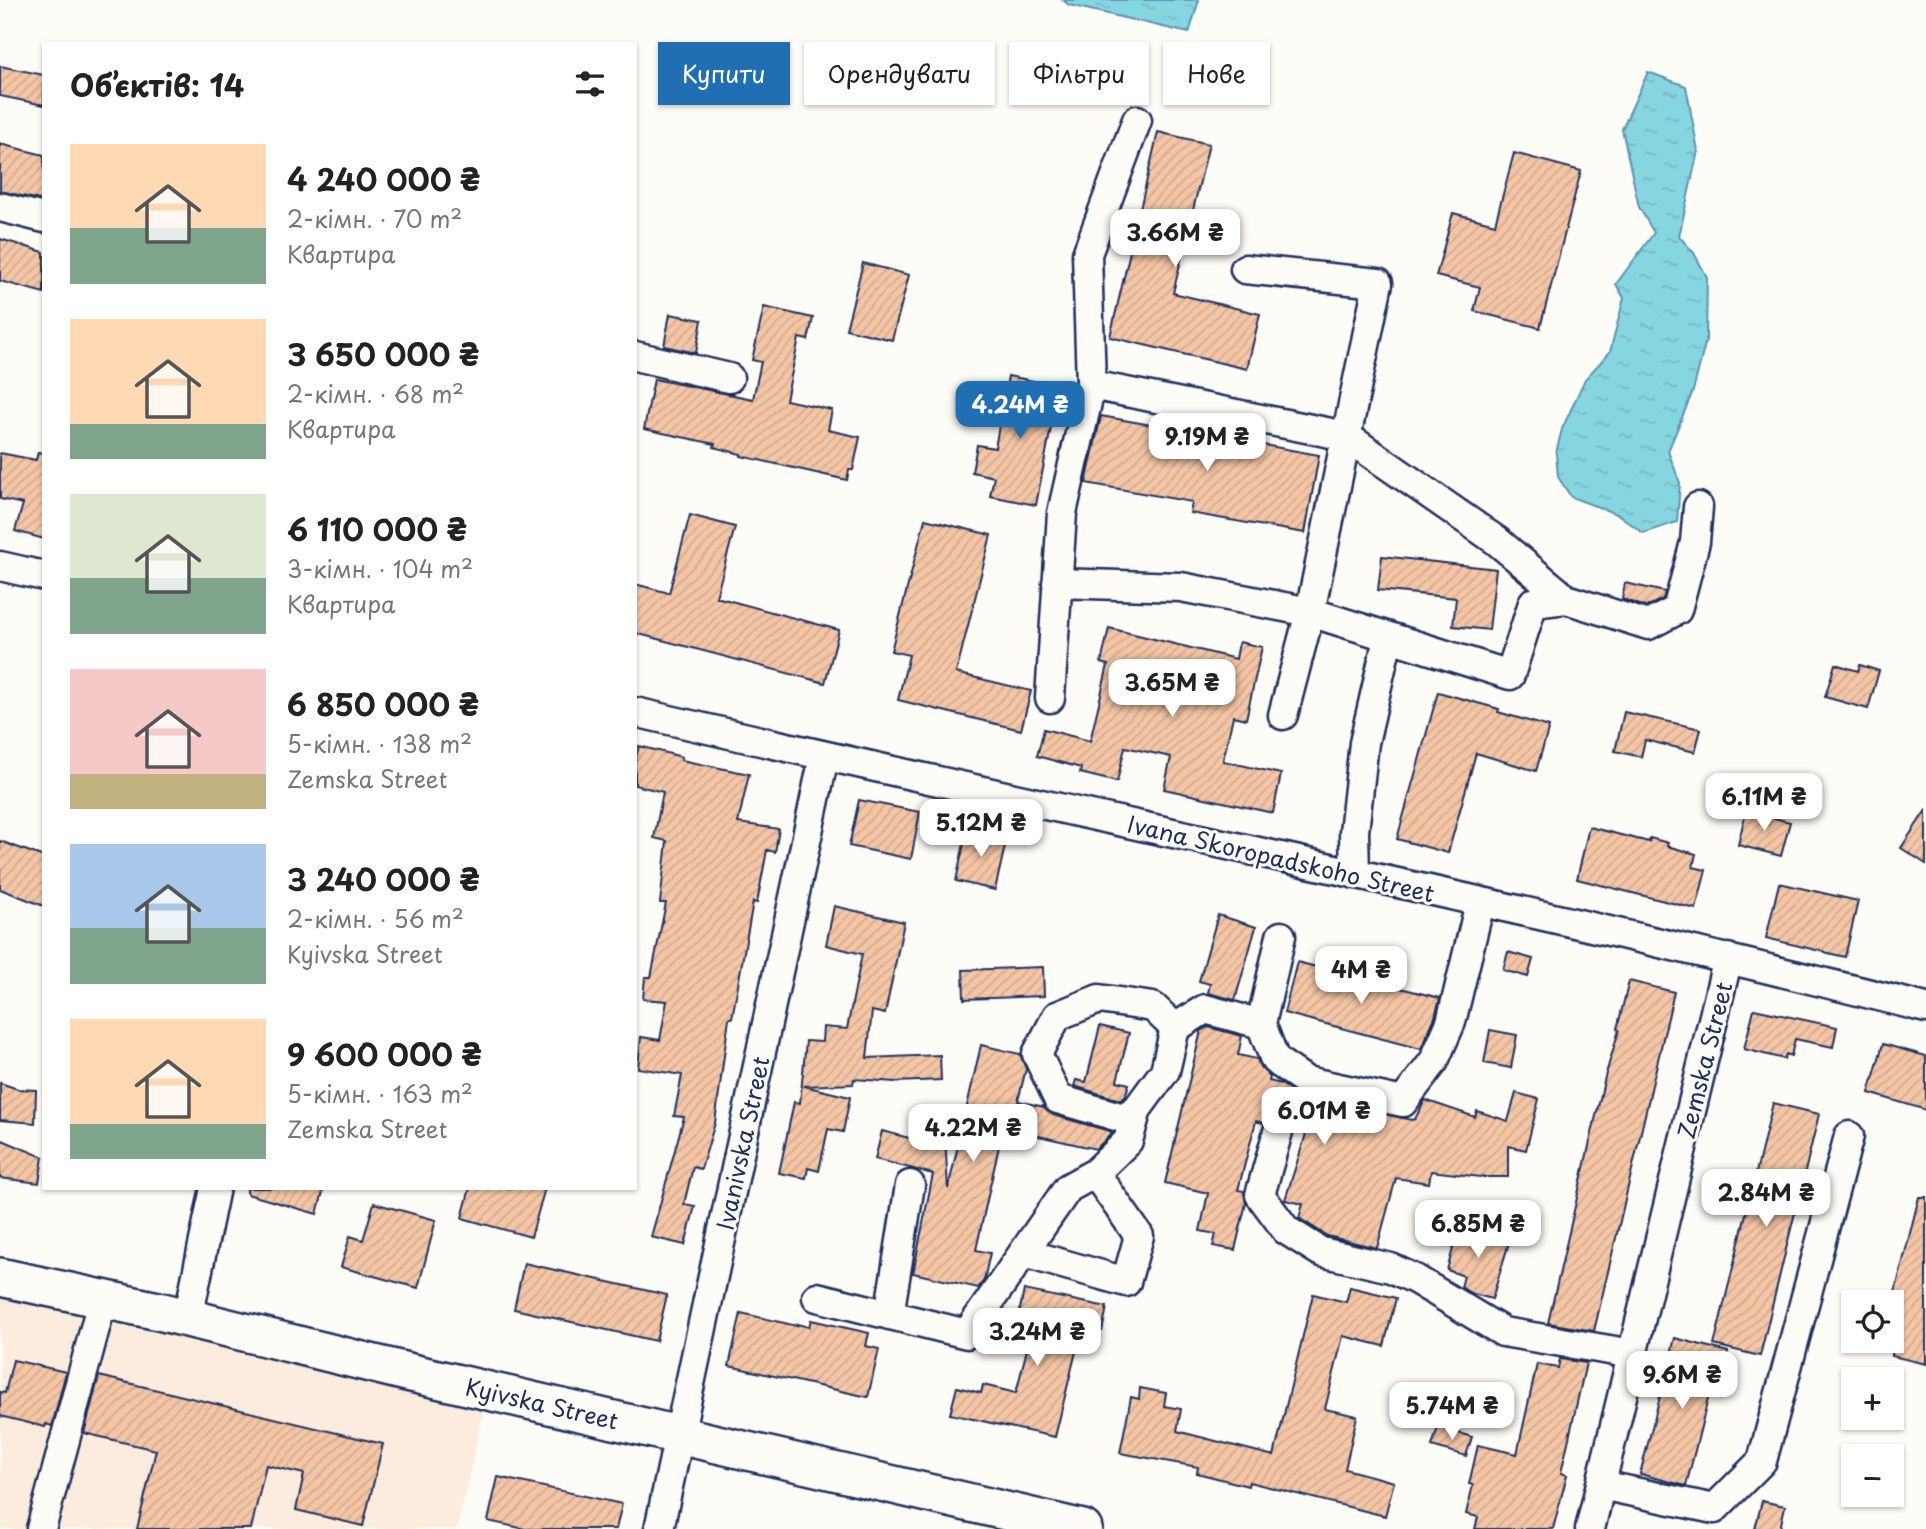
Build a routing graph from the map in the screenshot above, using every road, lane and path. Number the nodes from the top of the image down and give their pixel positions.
1 (1137, 120) dead end
2 (0, 207) edge
3 (42, 218) edge
4 (1245, 268) dead end
5 (637, 356) edge
6 (729, 378) dead end
7 (1091, 385) junction
8 (1346, 436) junction
9 (1698, 507) dead end
10 (0, 566) edge
11 (42, 576) edge
12 (1058, 583) junction
13 (1566, 599) junction
14 (1310, 612) junction
15 (1388, 638) junction
16 (1050, 698) dead end
17 (637, 712) edge
18 (1283, 715) dead end
19 (824, 757) junction
20 (1355, 874) junction
21 (1480, 903) junction
22 (1282, 936) dead end
23 (1728, 958) junction
24 (1926, 1008) edge
25 (1261, 1024) junction
26 (1175, 1028) junction
27 (1137, 1110) junction
28 (1283, 1114) dead end
29 (1849, 1136) dead end
30 (1095, 1173) junction
31 (910, 1185) dead end
32 (215, 1190) edge
33 (1024, 1253) junction
34 (0, 1277) edge
35 (817, 1297) dead end
36 (103, 1298) junction
37 (889, 1315) junction
38 (188, 1318) junction
39 (1633, 1354) junction
40 (680, 1435) junction
41 (1601, 1485) junction
42 (41, 1529) edge
43 (659, 1529) edge
44 (1083, 1529) edge
45 (1590, 1529) edge

1 - 7 street
2 - 3 street
4 - 8 street
5 - 6 street
7 - 8 street
7 - 12 street
8 - 13 street
8 - 14 street
9 - 13 street
10 - 11 street
12 - 14 street
12 - 16 street
13 - 15 street
14 - 15 street
14 - 18 street
15 - 20 street
17 - 19 street, Ivana Skoropadskoho Street
19 - 20 street, Ivana Skoropadskoho Street
19 - 40 street, Ivanivska Street
20 - 21 street, Ivana Skoropadskoho Street
21 - 23 street, Ivana Skoropadskoho Street
21 - 25 street
22 - 25 street
23 - 24 street, Ivana Skoropadskoho Street
23 - 39 street, Zemska Street
25 - 26 street
26 - 27 street
26 - 27 street
27 - 30 street
28 - 39 street
29 - 41 street
30 - 33 street
30 - 33 street
31 - 37 street
32 - 38 street
33 - 37 street
34 - 36 main road, Kyivska Street
35 - 37 street
36 - 38 main road, Kyivska Street
36 - 42 street
38 - 40 main road, Kyivska Street
39 - 41 street, Zemska Street
40 - 43 street, Ivanivska Street
40 - 44 main road, Kyivska Street
41 - 45 street, Zemska Street

